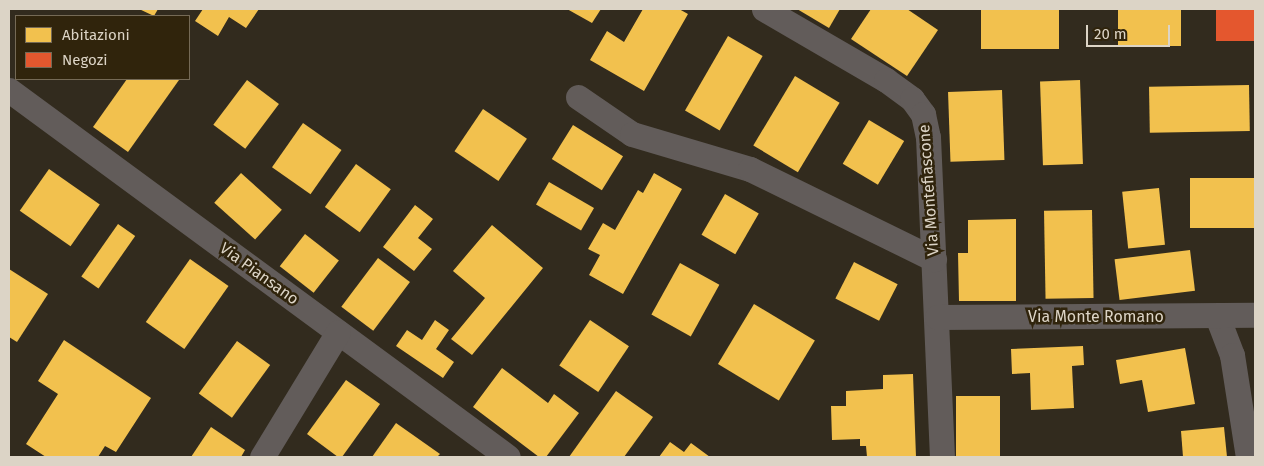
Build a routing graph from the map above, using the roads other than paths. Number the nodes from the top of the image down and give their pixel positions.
1 (764, 9) edge
2 (9, 90) edge
3 (578, 98) dead end
4 (934, 259) junction
5 (1255, 315) edge
6 (1216, 316) junction
7 (937, 317) junction
8 (338, 332) junction
9 (262, 457) edge
10 (508, 457) edge
11 (942, 457) edge
12 (1248, 457) edge

1 - 4 street, Via Montefiascone
2 - 8 street, Via Piansano
3 - 4 street
4 - 7 street, Via Montefiascone
5 - 6 street, Via Monte Romano
6 - 7 street, Via Monte Romano
6 - 12 street
7 - 11 street, Via Montefiascone
8 - 9 street
8 - 10 street, Via Piansano

